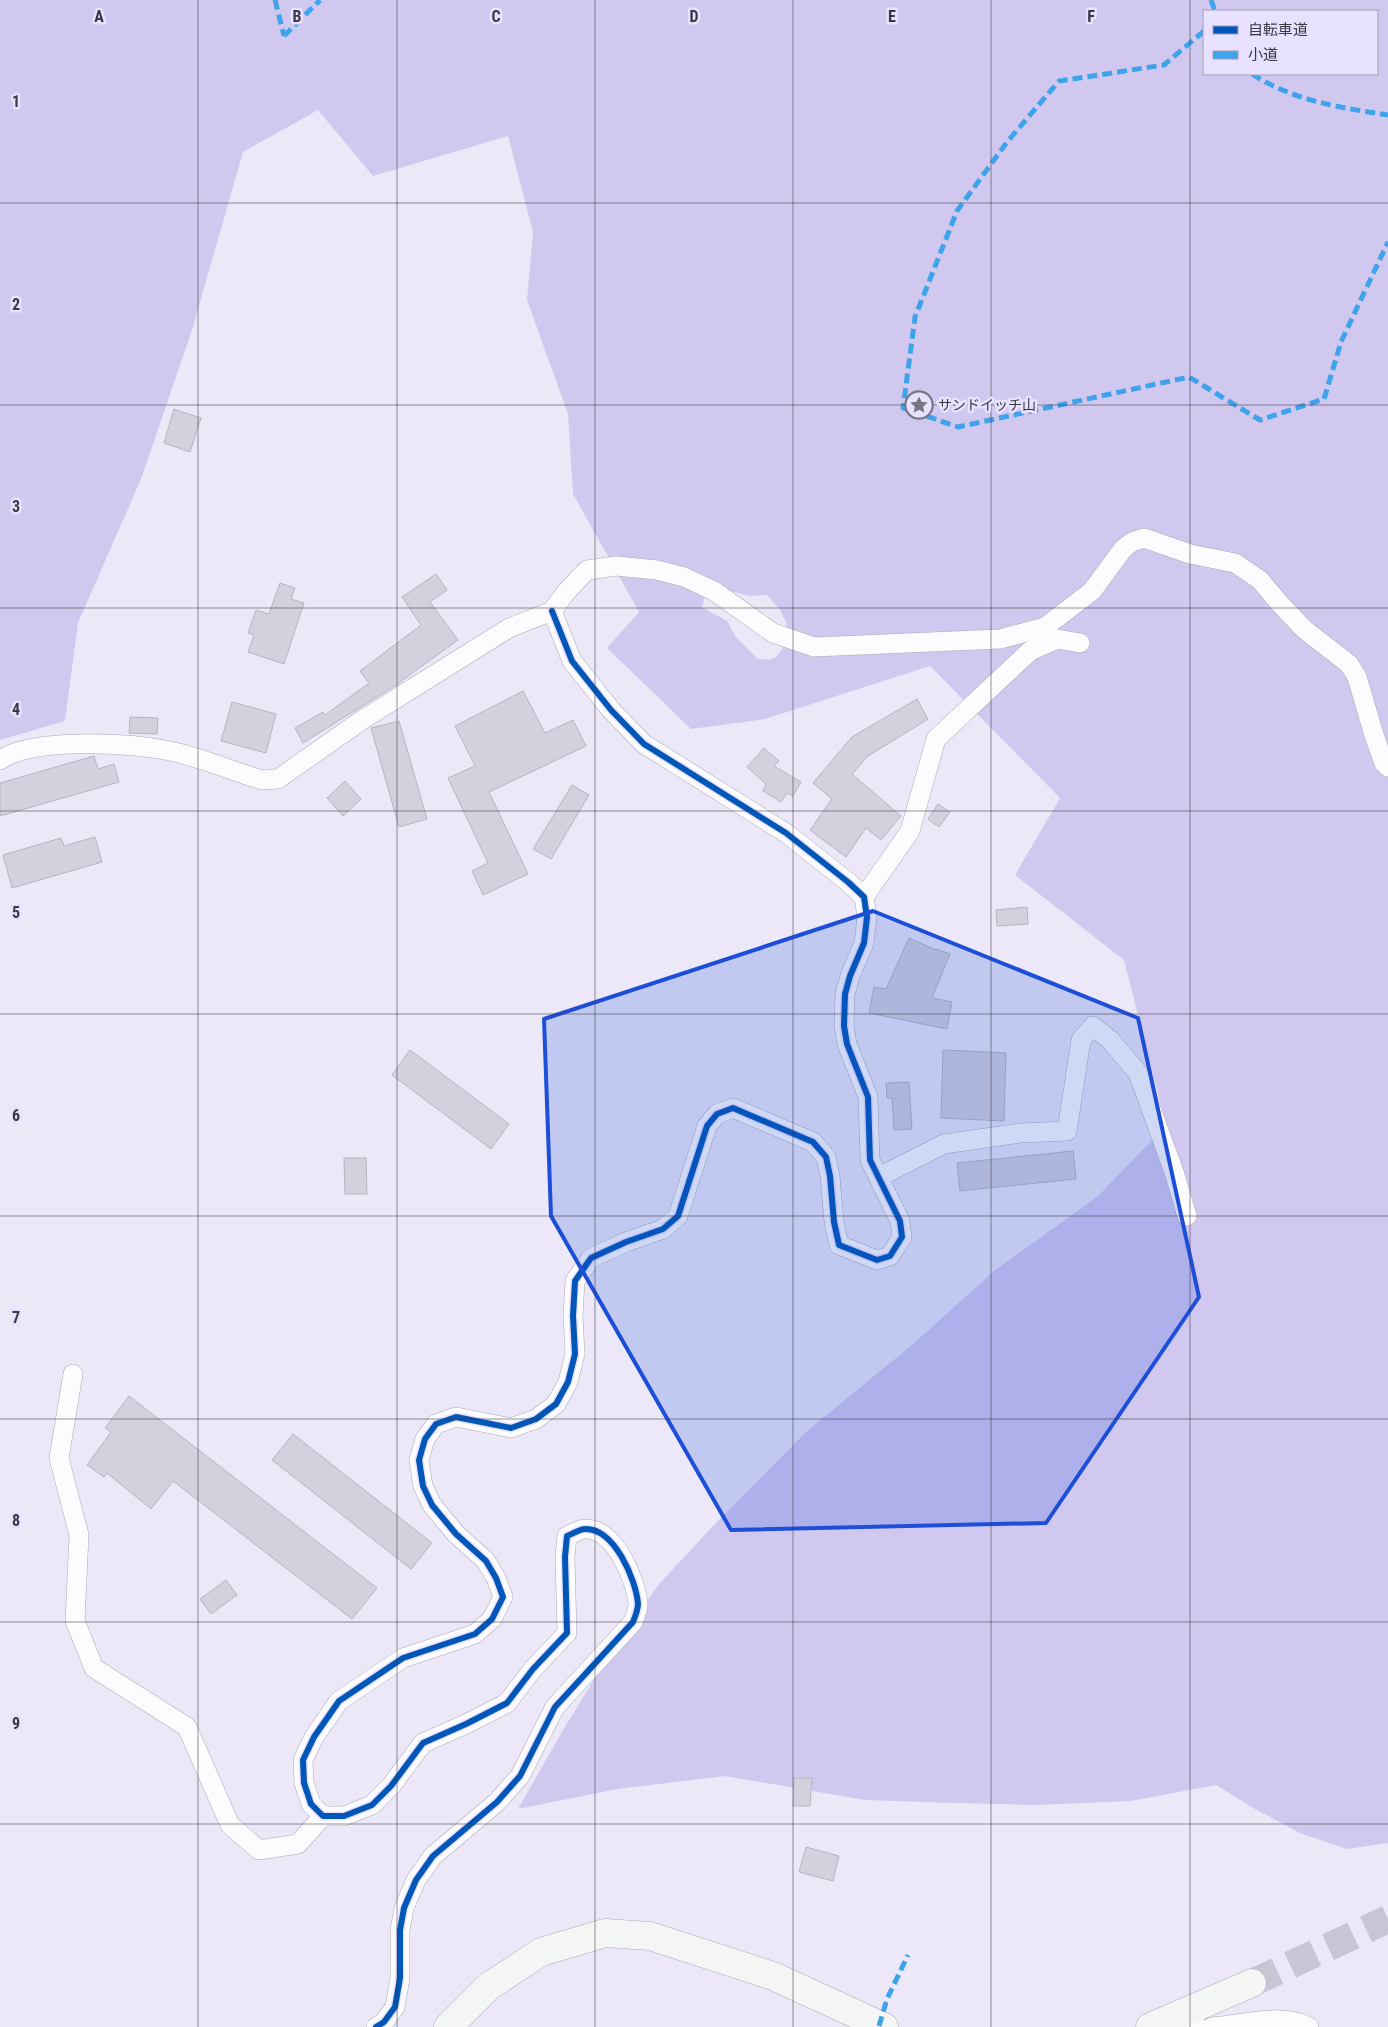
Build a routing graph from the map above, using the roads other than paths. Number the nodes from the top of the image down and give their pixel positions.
1 (552, 611) junction
2 (1080, 644) dead end
3 (0, 760) edge
4 (1388, 767) edge
5 (864, 897) junction
6 (878, 1177) junction
7 (1187, 1216) dead end
8 (73, 1374) dead end
9 (323, 1816) junction
10 (1252, 1983) tunnel mouth
11 (1158, 2024) edge
12 (376, 2027) edge
13 (448, 2027) edge
14 (884, 2027) edge
15 (1198, 2027) edge
16 (1212, 2027) edge
17 (1309, 2027) edge

1 - 3 street
1 - 4 street
1 - 5 street
2 - 5 street
5 - 6 street
6 - 7 street
6 - 9 street
8 - 9 street
9 - 12 street
10 - 11 street
11 - 15 street
13 - 14 street
16 - 17 street

